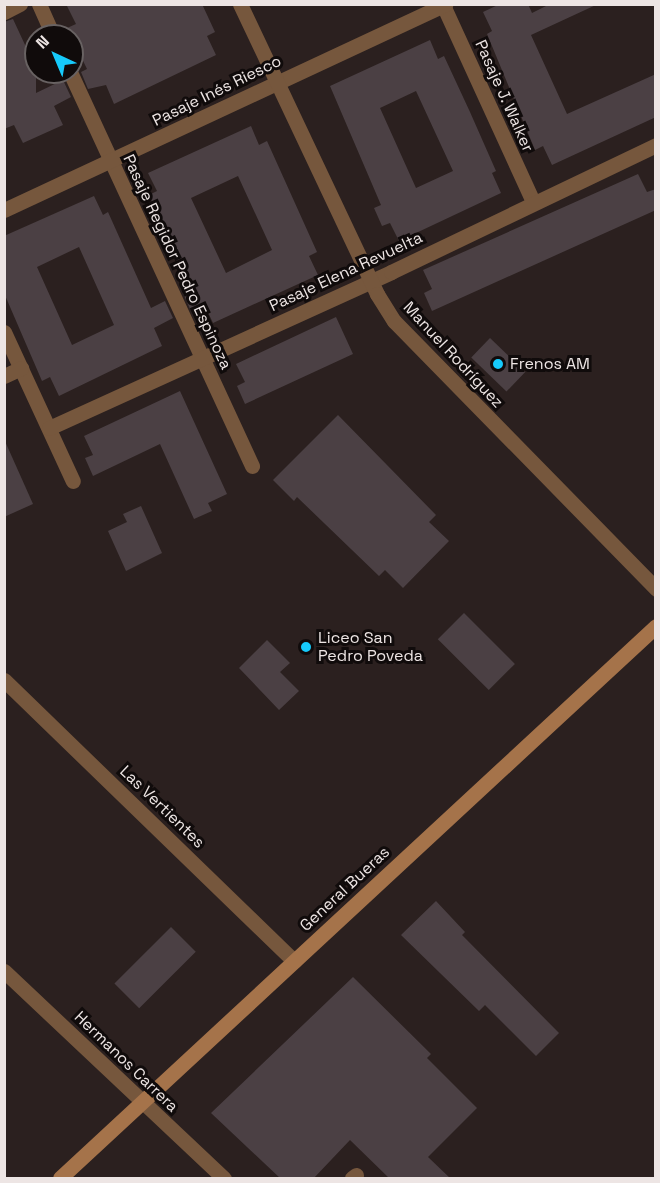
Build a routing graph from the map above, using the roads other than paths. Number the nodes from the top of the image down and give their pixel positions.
1 (20, 4) edge
2 (39, 4) edge
3 (240, 4) edge
4 (444, 5) edge
5 (4, 12) edge
6 (48, 24) edge
7 (277, 82) junction
8 (76, 84) edge
9 (656, 145) edge
10 (111, 161) junction
11 (533, 202) junction
12 (4, 210) edge
13 (371, 281) junction
14 (4, 332) edge
15 (202, 358) junction
16 (21, 368) junction
17 (4, 376) edge
18 (49, 428) junction
19 (252, 466) dead end
20 (73, 481) dead end
21 (656, 589) edge
22 (656, 626) edge
23 (4, 680) edge
24 (294, 961) junction
25 (4, 971) edge
26 (142, 1102) junction
27 (60, 1179) edge
28 (224, 1179) edge

1 - 5 street
2 - 6 street
3 - 7 street, Manuel Rodríguez
4 - 7 street, Pasaje Inés Riesco
4 - 11 street, Pasaje J. Walker
7 - 10 street, Pasaje Inés Riesco
7 - 13 street, Manuel Rodríguez
8 - 10 street, Pasaje Regidor Pedro Espinoza
9 - 11 street, Pasaje Elena Revuelta
10 - 12 street, Pasaje Inés Riesco
10 - 15 street, Pasaje Regidor Pedro Espinoza
11 - 13 street, Pasaje Elena Revuelta
13 - 15 street, Pasaje Elena Revuelta
13 - 21 street, Manuel Rodríguez
14 - 16 street
15 - 18 street, Pasaje Elena Revuelta
15 - 19 street, Pasaje Regidor Pedro Espinoza
16 - 17 street
16 - 18 street
18 - 20 street
22 - 24 main road, General Bueras
23 - 24 street, Las Vertientes
24 - 26 main road, General Bueras
25 - 26 street, Hermanos Carrera
26 - 27 main road, General Bueras
26 - 28 street, Hermanos Carrera

